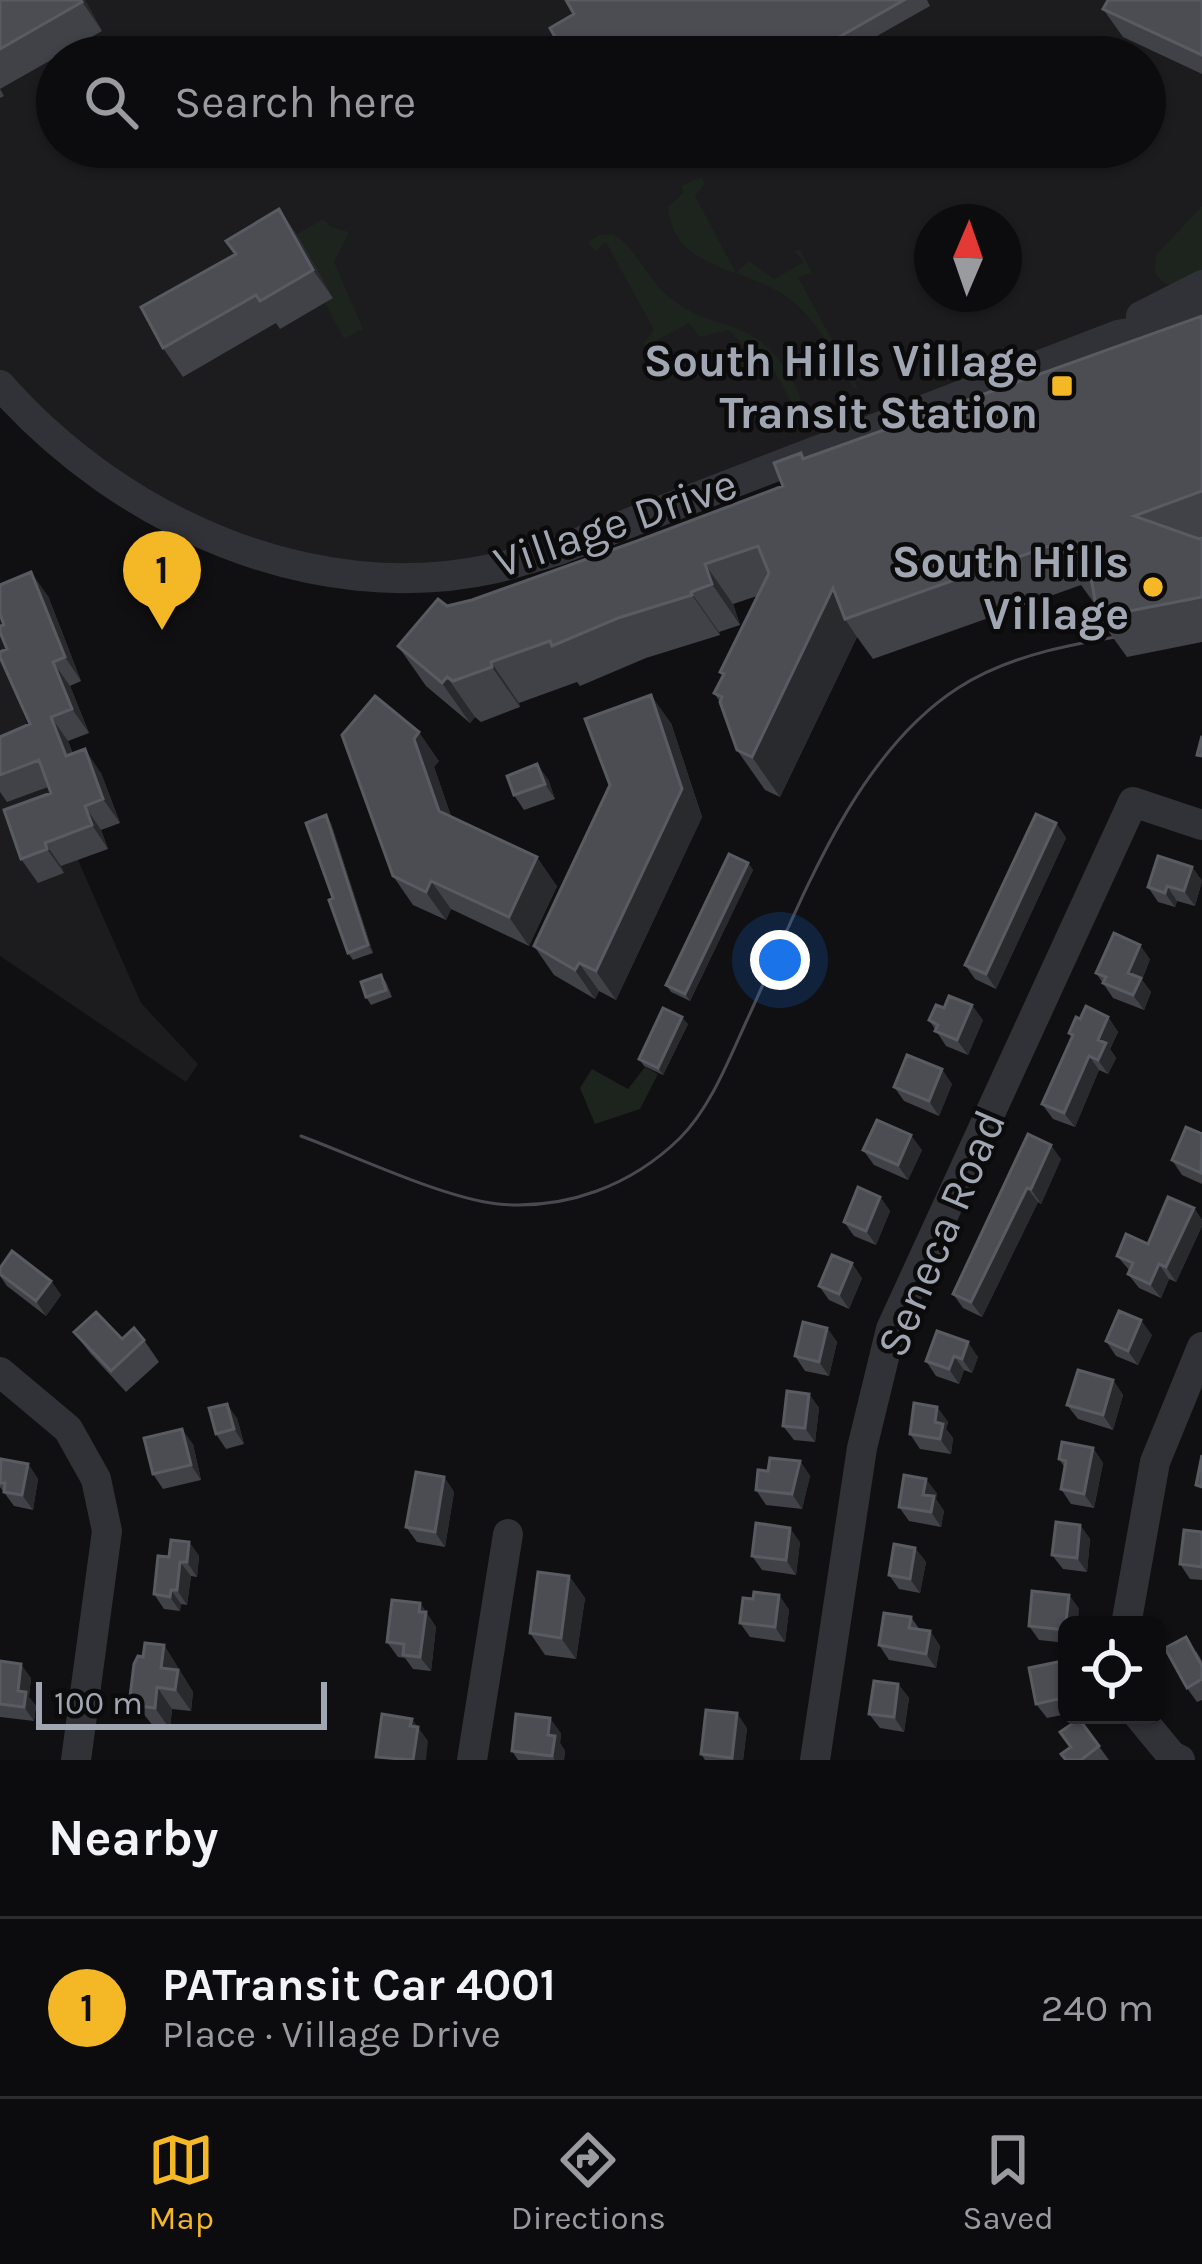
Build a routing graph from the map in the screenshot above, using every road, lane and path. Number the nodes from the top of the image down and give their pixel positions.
1 (1202, 285) edge
2 (1202, 311) edge
3 (1118, 335) junction
4 (0, 385) edge
5 (1202, 825) edge
6 (1202, 1347) edge
7 (0, 1372) edge
8 (508, 1534) dead end
9 (1128, 1616) edge
10 (1145, 1724) edge
11 (76, 1760) edge
12 (472, 1760) edge
13 (815, 1760) edge
14 (1180, 1760) edge

1 - 3 street, Village Drive
2 - 3 street, Village Drive
3 - 4 street, Village Drive
5 - 13 street, Seneca Road
6 - 9 street
7 - 11 street
8 - 12 street
10 - 14 street

